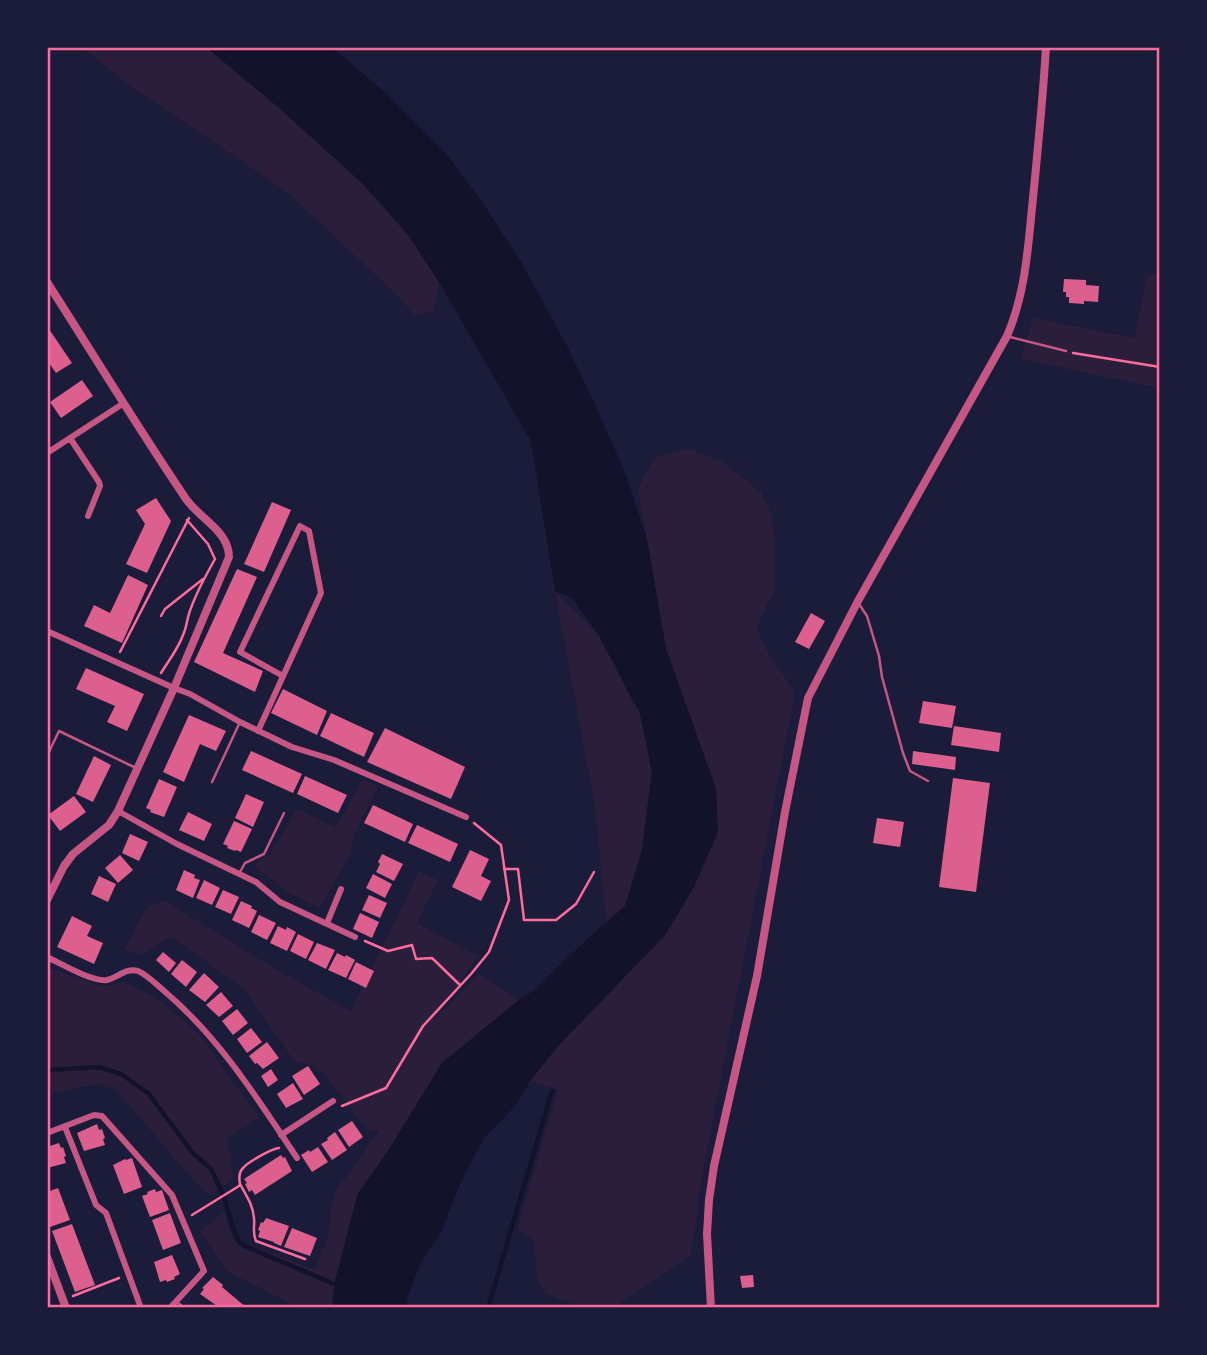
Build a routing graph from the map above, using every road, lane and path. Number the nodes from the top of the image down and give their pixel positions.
1 (1046, 47) edge
2 (47, 282) edge
3 (1007, 336) junction
4 (1066, 351) joint
5 (1160, 367) edge
6 (124, 403) junction
7 (70, 438) junction
8 (47, 453) edge
9 (88, 516) dead end
10 (208, 575) junction
11 (858, 601) junction
12 (161, 616) dead end
13 (47, 631) edge
14 (115, 661) junction
15 (283, 676) junction
16 (157, 681) junction
17 (174, 688) junction
18 (240, 722) junction
19 (258, 731) junction
20 (47, 756) edge
21 (136, 768) junction
22 (212, 782) dead end
23 (928, 782) dead end
24 (118, 811) junction
25 (284, 813) dead end
26 (466, 817) joint
27 (504, 869) junction
28 (594, 872) dead end
29 (239, 874) junction
30 (341, 890) dead end
31 (48, 895) edge
32 (327, 923) junction
33 (355, 937) joint
34 (47, 957) edge
35 (460, 986) junction
36 (333, 1101) joint
37 (65, 1126) junction
38 (47, 1133) edge
39 (281, 1135) junction
40 (290, 1147) junction
41 (297, 1158) dead end
42 (240, 1184) junction
43 (183, 1220) junction
44 (47, 1257) edge
45 (305, 1259) dead end
46 (129, 1275) junction
47 (176, 1301) junction
48 (65, 1304) edge
49 (141, 1308) edge
50 (170, 1308) edge
51 (184, 1308) edge
52 (711, 1308) edge

1 - 3 street
2 - 6 street
3 - 4 lane
3 - 11 street
4 - 5 path
6 - 7 street
6 - 17 street
7 - 8 street
7 - 9 street
10 - 12 path
10 - 14 path
10 - 16 path
11 - 23 lane
11 - 52 street
13 - 14 street
14 - 16 street
15 - 15 street
15 - 19 street
16 - 17 street
17 - 18 street
17 - 21 street
18 - 19 street
18 - 22 lane
19 - 26 street
20 - 21 lane
21 - 24 street
24 - 29 street
24 - 31 street
25 - 29 lane
26 - 27 path
27 - 28 path
27 - 35 path
29 - 32 street
30 - 32 street
32 - 33 street
33 - 35 path
34 - 39 street
35 - 36 path
36 - 39 street
37 - 38 street
37 - 43 street
37 - 46 street
39 - 40 street
40 - 41 street
40 - 42 path
42 - 43 path
42 - 45 path
43 - 47 street
44 - 48 street
46 - 48 path
46 - 49 street
47 - 50 street
47 - 51 lane

